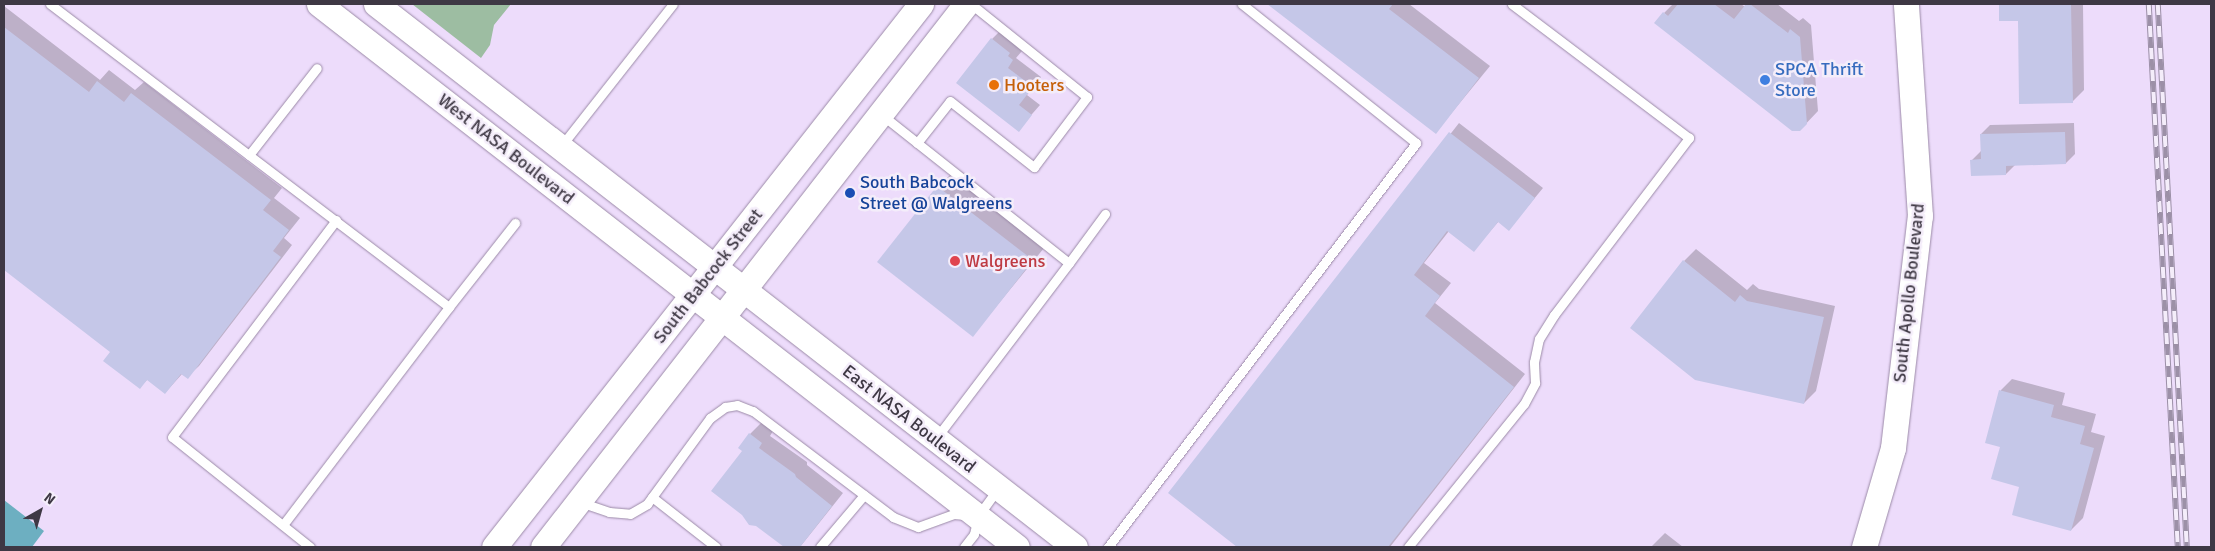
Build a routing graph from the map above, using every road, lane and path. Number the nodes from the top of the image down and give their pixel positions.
1 (319, 4) edge
2 (376, 4) edge
3 (673, 4) edge
4 (921, 4) edge
5 (966, 4) edge
6 (971, 4) edge
7 (1242, 4) edge
8 (1512, 4) edge
9 (1906, 4) edge
10 (55, 5) edge
11 (317, 68) dead end
12 (880, 114) junction
13 (917, 143) junction
14 (560, 147) junction
15 (249, 155) junction
16 (1105, 214) dead end
17 (336, 220) junction
18 (515, 223) dead end
19 (1069, 262) junction
20 (714, 268) junction
21 (743, 290) junction
22 (693, 294) junction
23 (449, 307) junction
24 (722, 317) junction
25 (936, 439) junction
26 (999, 488) junction
27 (864, 495) junction
28 (652, 497) junction
29 (579, 502) junction
30 (978, 516) junction
31 (283, 526) junction
32 (310, 547) edge
33 (494, 547) edge
34 (543, 547) edge
35 (716, 547) edge
36 (820, 547) edge
37 (964, 547) edge
38 (1017, 547) edge
39 (1075, 547) edge
40 (1108, 547) edge
41 (1408, 547) edge
42 (1864, 547) edge

1 - 22 main road, West NASA Boulevard
2 - 14 main road, West NASA Boulevard
3 - 14 lane
4 - 20 main road, South Babcock Street
5 - 12 main road, South Babcock Street
6 - 13 lane
7 - 40 lane
8 - 41 lane
9 - 42 main road, South Apollo Boulevard
10 - 15 lane
11 - 15 lane
12 - 13 lane
12 - 21 main road, South Babcock Street
13 - 19 lane
14 - 20 main road, West NASA Boulevard
15 - 17 lane
16 - 19 lane
17 - 23 lane
17 - 31 lane
18 - 23 lane
19 - 25 lane
20 - 21 main road
20 - 22 main road, South Babcock Street
21 - 24 main road, South Babcock Street
21 - 25 main road, East NASA Boulevard
22 - 24 main road, East NASA Boulevard
22 - 33 main road, South Babcock Street
23 - 31 lane
24 - 29 main road, South Babcock Street
24 - 30 main road, East NASA Boulevard
25 - 26 main road, East NASA Boulevard
26 - 30 lane
26 - 39 main road, East NASA Boulevard
27 - 28 lane
27 - 30 lane
27 - 36 lane
28 - 29 lane
28 - 35 lane
29 - 34 main road, South Babcock Street
30 - 37 lane
30 - 38 main road, East NASA Boulevard
31 - 32 lane

